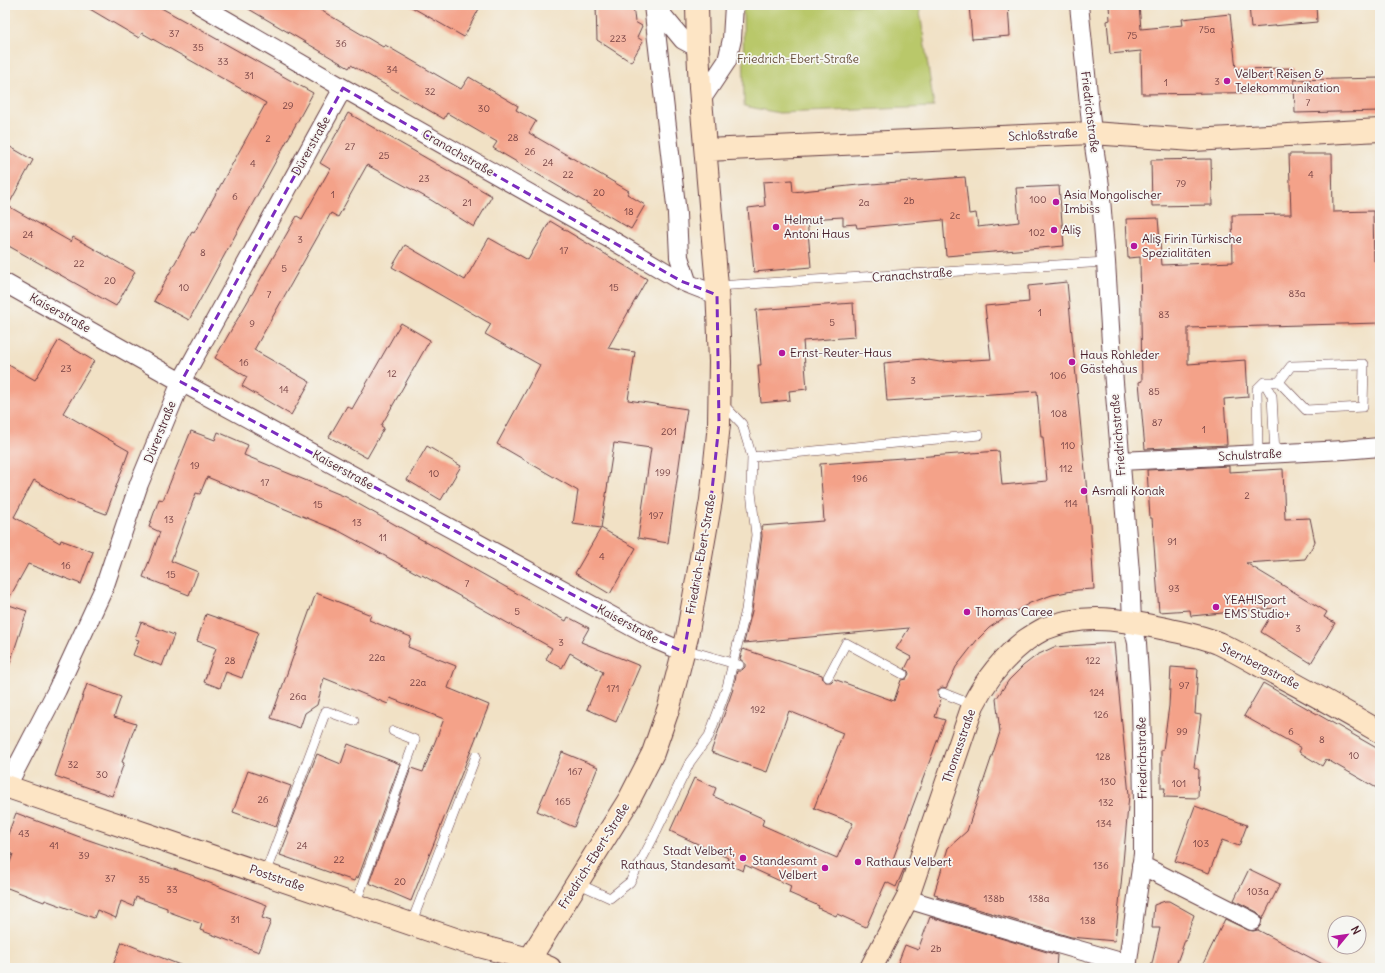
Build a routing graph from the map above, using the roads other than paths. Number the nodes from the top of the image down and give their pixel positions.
1 (200, 5) edge
2 (654, 5) edge
3 (697, 5) edge
4 (734, 5) edge
5 (1079, 5) edge
6 (698, 48) junction
7 (343, 88) junction
8 (701, 100) junction
9 (1380, 130) edge
10 (1092, 133) junction
11 (706, 150) junction
12 (1106, 262) junction
13 (5, 283) edge
14 (688, 284) junction
15 (717, 291) junction
16 (181, 382) junction
17 (1264, 382) junction
18 (1279, 382) junction
19 (719, 400) junction
20 (979, 435) dead end
21 (1380, 447) edge
22 (1267, 454) junction
23 (752, 457) junction
24 (1121, 461) junction
25 (1132, 622) junction
26 (684, 650) junction
27 (736, 664) junction
28 (903, 674) dead end
29 (828, 677) dead end
30 (943, 693) dead end
31 (973, 705) junction
32 (354, 721) dead end
33 (393, 731) dead end
34 (1380, 732) edge
35 (476, 756) dead end
36 (5, 787) edge
37 (1141, 865) junction
38 (265, 874) junction
39 (577, 883) junction
40 (907, 899) junction
41 (356, 905) junction
42 (1252, 921) dead end
43 (411, 924) junction
44 (527, 963) edge
45 (1127, 966) edge
46 (550, 968) edge
47 (872, 968) edge

1 - 7 street, Cranachstraße
2 - 6 street
2 - 14 street
3 - 6 main road, Friedrich-Ebert-Straße
4 - 8 street
5 - 10 street, Friedrichstraße
6 - 8 main road, Friedrich-Ebert-Straße
7 - 14 street, Cranachstraße
7 - 16 street, Dürerstraße
8 - 11 main road, Friedrich-Ebert-Straße
9 - 10 main road, Schloßstraße
10 - 11 main road, Schloßstraße
10 - 12 street, Friedrichstraße
11 - 15 main road, Friedrich-Ebert-Straße
12 - 15 lane, Cranachstraße
12 - 24 street, Friedrichstraße
13 - 16 street, Kaiserstraße
14 - 15 street, Cranachstraße
15 - 19 main road, Friedrich-Ebert-Straße
16 - 26 street, Kaiserstraße
16 - 36 street, Dürerstraße
17 - 18 lane
17 - 22 lane
17 - 22 lane
18 - 18 lane
19 - 23 lane
19 - 26 main road, Friedrich-Ebert-Straße
20 - 23 lane
21 - 22 street, Schulstraße
22 - 24 street, Schulstraße
23 - 27 lane
24 - 25 street, Friedrichstraße
25 - 31 main road, Thomasstraße
25 - 34 main road, Sternbergstraße
25 - 37 street, Friedrichstraße
26 - 27 lane
26 - 39 main road, Friedrich-Ebert-Straße
27 - 39 lane
28 - 29 lane
30 - 31 lane
31 - 40 main road, Thomasstraße
32 - 38 lane
33 - 41 lane
35 - 43 lane
36 - 38 main road, Poststraße
37 - 42 street
37 - 45 street, Friedrichstraße
38 - 41 main road, Poststraße
39 - 44 main road, Friedrich-Ebert-Straße
40 - 45 street, Friedrichstraße
40 - 47 main road, Thomasstraße
41 - 43 main road, Poststraße
43 - 44 main road, Poststraße
44 - 46 main road, Poststraße

